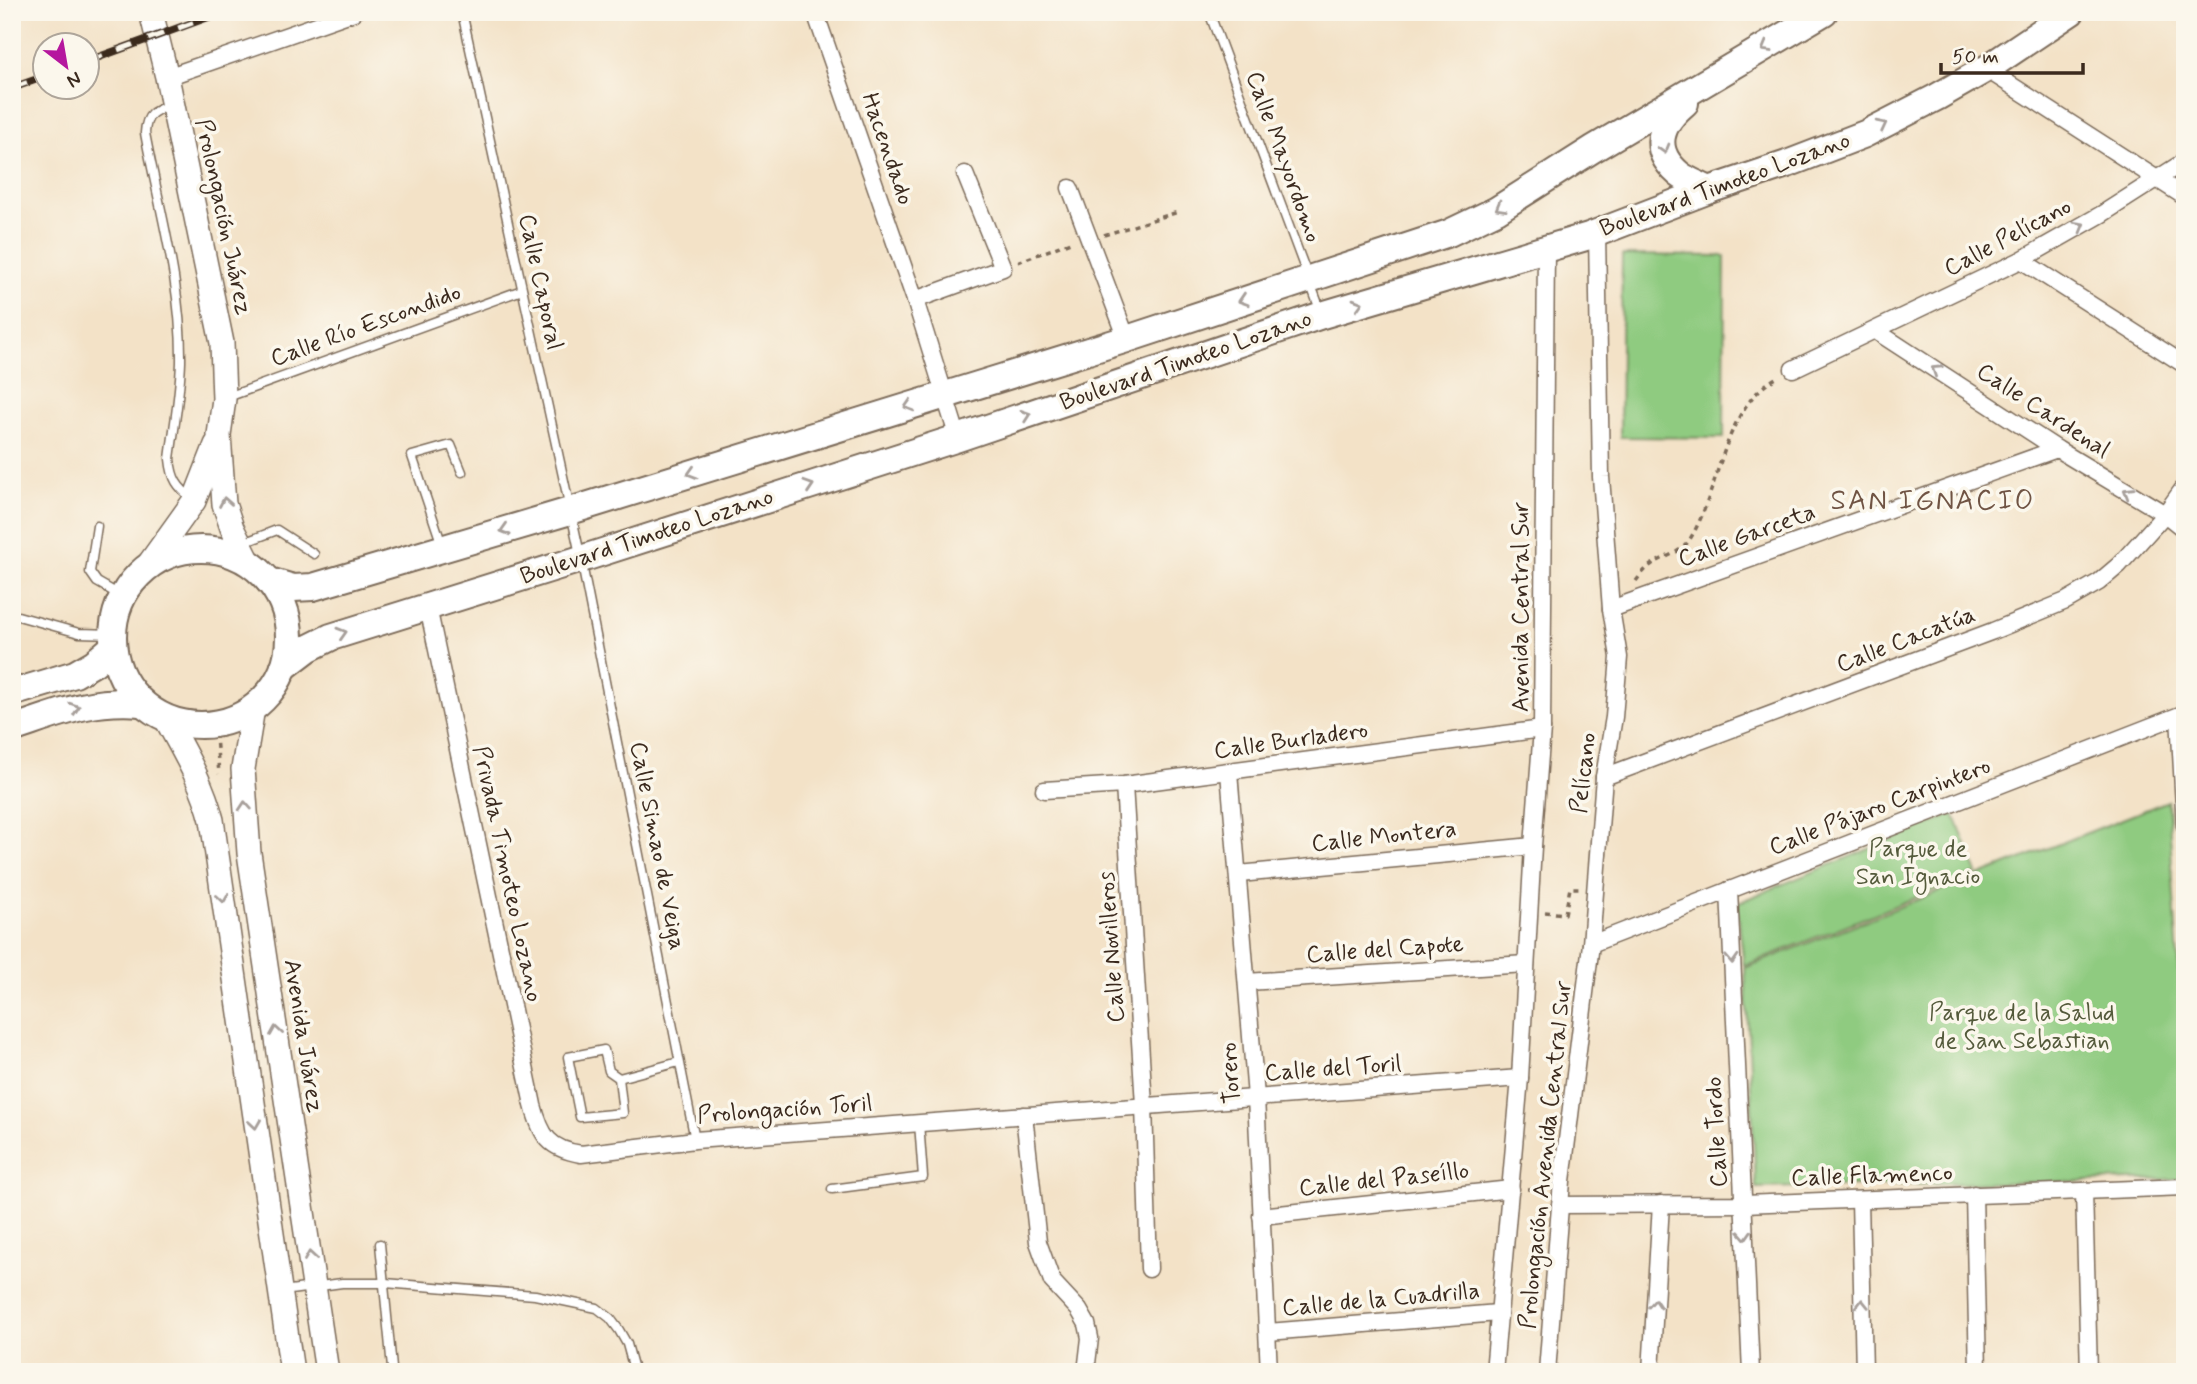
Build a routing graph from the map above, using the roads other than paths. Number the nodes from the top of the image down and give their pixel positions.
1 (151, 12) edge
2 (354, 12) edge
3 (462, 12) edge
4 (815, 12) edge
5 (1209, 12) edge
6 (1824, 12) edge
7 (2071, 12) edge
8 (1986, 69) junction
9 (167, 77) junction
10 (1713, 79) junction
11 (173, 104) junction
12 (2185, 161) edge
13 (965, 174) dead end
14 (2158, 178) junction
15 (1070, 188) dead end
16 (1709, 190) junction
17 (2185, 197) edge
18 (1575, 240) junction
19 (2021, 260) junction
20 (1308, 278) junction
21 (522, 290) junction
22 (915, 300) junction
23 (1322, 315) junction
24 (1876, 331) junction
25 (1127, 339) junction
26 (2185, 365) edge
27 (1793, 369) road end
28 (944, 395) junction
29 (224, 399) junction
30 (839, 428) junction
31 (219, 435) junction
32 (958, 438) junction
33 (2057, 449) junction
34 (854, 471) junction
35 (462, 472) dead end
36 (2185, 486) edge
37 (194, 501) junction
38 (570, 510) junction
39 (2165, 514) junction
40 (97, 526) dead end
41 (2185, 530) edge
42 (443, 548) junction
43 (314, 554) dead end
44 (581, 559) junction
45 (253, 563) junction
46 (146, 568) junction
47 (123, 597) junction
48 (428, 607) junction
49 (1611, 609) junction
50 (18, 616) dead end
51 (113, 641) junction
52 (284, 667) junction
53 (12, 693) edge
54 (141, 703) junction
55 (253, 708) junction
56 (2182, 715) edge
57 (166, 719) junction
58 (12, 729) edge
59 (1542, 729) junction
60 (1229, 772) junction
61 (1604, 777) junction
62 (1124, 785) junction
63 (1044, 790) dead end
64 (2185, 826) edge
65 (1533, 846) junction
66 (1239, 874) junction
67 (1728, 890) junction
68 (1591, 944) junction
69 (1526, 964) junction
70 (1247, 982) junction
71 (680, 1062) junction
72 (619, 1078) junction
73 (1520, 1078) junction
74 (1256, 1097) junction
75 (1144, 1105) junction
76 (1024, 1115) junction
77 (919, 1123) junction
78 (695, 1140) junction
79 (553, 1146) joint
80 (2185, 1187) edge
81 (832, 1189) dead end
82 (1511, 1189) junction
83 (2084, 1191) junction
84 (1974, 1194) junction
85 (1860, 1200) junction
86 (1661, 1204) junction
87 (1744, 1204) junction
88 (1560, 1205) junction
89 (1261, 1216) junction
90 (380, 1244) dead end
91 (1149, 1269) dead end
92 (385, 1283) junction
93 (314, 1286) junction
94 (280, 1292) junction
95 (1498, 1313) junction
96 (1268, 1332) junction
97 (633, 1366) dead end
98 (392, 1368) dead end
99 (292, 1372) edge
100 (327, 1372) edge
101 (1086, 1372) edge
102 (1269, 1372) edge
103 (1494, 1372) edge
104 (1547, 1372) edge
105 (1651, 1372) edge
106 (1751, 1372) edge
107 (1864, 1372) edge
108 (1978, 1372) edge
109 (2089, 1372) edge

1 - 9 main road, Prolongación Juárez
2 - 9 street
3 - 21 lane, Calle Caporal
4 - 22 street, Hacendado
5 - 20 lane, Calle Mayordomo
6 -> 10 main road, Boulevard Timoteo Lozano
7 - 8 main road, Boulevard Timoteo Lozano
8 - 14 street
16 -> 8 main road, Boulevard Timoteo Lozano
9 - 11 main road, Prolongación Juárez
10 -> 16 main road
10 -> 20 main road, Boulevard Timoteo Lozano
11 - 29 main road, Prolongación Juárez
11 - 37 lane
12 - 14 street, Calle Pelícano
13 - 22 street
14 - 17 street
19 -> 14 street, Calle Pelícano
15 - 25 street
16 - 18 main road, Boulevard Timoteo Lozano
23 -> 18 main road, Boulevard Timoteo Lozano
18 - 49 street, Pelícano
18 - 59 street, Avenida Central Sur
19 - 24 street, Calle Pelícano
19 - 26 street
20 - 23 lane, Calle Mayordomo
20 -> 25 main road, Boulevard Timoteo Lozano
21 - 29 lane, Calle Río Escondido
21 - 38 lane, Calle Caporal
22 - 28 street, Hacendado
32 -> 23 main road, Boulevard Timoteo Lozano
24 - 27 street, Calle Pelícano
33 -> 24 street, Calle Cardenal
25 - 28 main road, Boulevard Timoteo Lozano
28 -> 30 main road, Boulevard Timoteo Lozano
28 - 32 street, Hacendado
29 - 31 main road, Prolongación Juárez
30 - 34 main road
30 -> 38 main road, Boulevard Timoteo Lozano
31 - 37 main road, Prolongación Juárez
45 -> 31 main road, Prolongación Juárez
32 - 34 main road, Boulevard Timoteo Lozano
39 -> 33 street, Calle Cardenal
33 - 49 street, Calle Garceta
44 -> 34 main road, Boulevard Timoteo Lozano
35 - 42 lane
36 - 39 street, Calle Cacatúa
37 - 46 main road, Prolongación Juárez
38 -> 42 main road, Boulevard Timoteo Lozano
38 - 44 lane, Calle Caporal
39 - 41 street, Calle Cardenal
39 - 61 street, Calle Cacatúa
40 - 47 lane
42 - 45 main road, Boulevard Timoteo Lozano
43 - 45 lane
44 - 48 main road, Boulevard Timoteo Lozano
44 - 71 lane, Calle Simao de Veiga
45 - 46 main road
45 - 52 main road
46 - 47 main road
47 - 51 main road
52 -> 48 main road, Boulevard Timoteo Lozano
48 - 79 street, Privada Timoteo Lozano
49 - 61 street, Pelícano
50 - 51 lane
51 - 53 main road
51 - 54 main road
52 - 55 main road
54 - 57 main road
58 -> 54 main road
55 - 57 main road
93 -> 55 main road, Avenida Juárez
56 - 64 street
56 - 67 street, Calle Pájaro Carpintero
57 -> 94 main road
59 - 60 street, Calle Burladero
59 - 65 street, Avenida Central Sur
60 - 62 street, Calle Burladero
60 - 66 street, Torero
61 - 68 street, Pelícano
62 - 63 street, Calle Burladero
62 - 75 street, Calle Novilleros
65 - 66 street, Calle Montera
65 - 69 street, Avenida Central Sur
66 - 70 street, Torero
67 - 68 street, Calle Pájaro Carpintero
67 -> 87 street, Calle Tordo
68 - 88 street, Prolongación Avenida Central Sur
69 - 70 street, Calle del Capote
69 - 73 street, Prolongación Avenida Central Sur
70 - 74 street, Torero
71 - 72 lane
71 - 78 lane, Calle Simao de Veiga
72 - 72 lane
73 - 74 street, Calle del Toril
73 - 82 street, Prolongación Avenida Central Sur
74 - 75 street, Calle del Toril
74 - 89 street, Torero
75 - 76 street, Calle del Toril
75 - 91 street, Calle Novilleros
76 - 77 street, Prolongación Toril
76 - 101 street
77 - 78 street, Prolongación Toril
77 - 81 lane
78 - 79 street, Prolongación Toril
80 - 83 street, Calle Flamenco
82 - 89 street, Calle del Paseíllo
82 - 95 street, Prolongación Avenida Central Sur
83 - 84 street, Calle Flamenco
83 - 109 street
84 - 85 street, Calle Flamenco
84 - 108 street
85 - 87 street, Calle Flamenco
107 -> 85 street
86 - 87 street, Calle Flamenco
86 - 88 street, Calle Flamenco
105 -> 86 street
87 -> 106 street, Calle Tordo
88 - 104 street, Prolongación Avenida Central Sur
89 - 96 street, Torero
90 - 92 lane
92 - 93 lane
92 - 97 lane
92 - 98 lane
93 - 94 lane
93 - 100 main road, Avenida Juárez
94 - 99 main road
95 - 96 street, Calle de la Cuadrilla
95 - 103 street, Prolongación Avenida Central Sur
96 - 102 street, Torero

